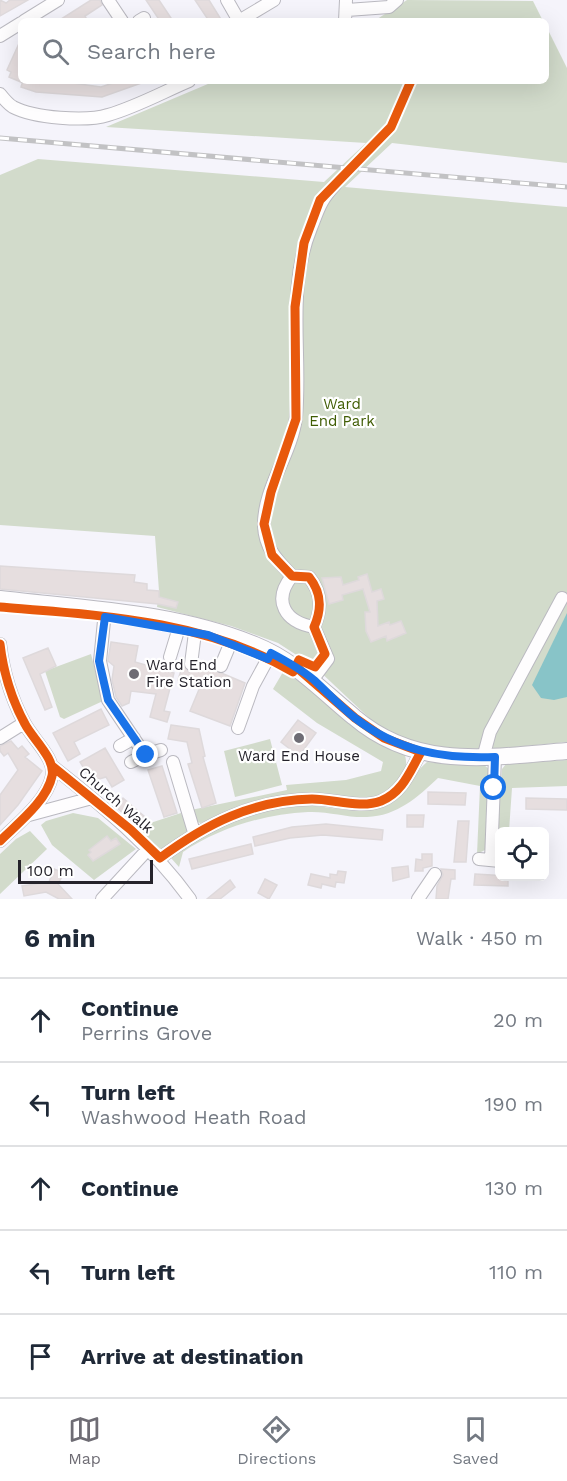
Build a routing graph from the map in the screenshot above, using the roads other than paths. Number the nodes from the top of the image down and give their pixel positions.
1 (58, 0) edge
2 (108, 0) edge
3 (227, 0) edge
4 (274, 0) edge
5 (397, 0) edge
6 (346, 10) edge
7 (29, 18) edge
8 (117, 18) edge
9 (237, 18) edge
10 (244, 18) edge
11 (18, 25) edge
12 (0, 36) edge
13 (182, 84) edge
14 (0, 94) edge
15 (335, 185) dead end
16 (292, 576) junction
17 (562, 598) dead end
18 (0, 599) edge
19 (105, 611) junction
20 (188, 623) junction
21 (314, 627) junction
22 (233, 637) junction
23 (0, 644) edge
24 (271, 653) junction
25 (170, 657) dead end
26 (191, 664) dead end
27 (221, 666) dead end
28 (313, 679) junction
29 (24, 723) junction
30 (238, 728) dead end
31 (0, 738) edge
32 (134, 738) junction
33 (120, 746) dead end
34 (161, 750) dead end
35 (567, 751) edge
36 (421, 752) junction
37 (146, 755) junction
38 (489, 757) junction
39 (131, 762) dead end
40 (173, 762) dead end
41 (52, 766) junction
42 (92, 798) junction
43 (29, 815) junction
44 (194, 832) junction
45 (0, 841) edge
46 (149, 848) junction
47 (160, 858) junction
48 (490, 860) edge
49 (435, 874) dead end
50 (419, 897) edge
51 (102, 899) edge
52 (190, 899) edge

1 - 7 street
2 - 8 street
3 - 9 street
4 - 10 street
5 - 6 street
11 - 12 street
13 - 14 street
15 - 16 street
16 - 21 street
16 - 21 street
17 - 38 street
18 - 19 main road
19 - 20 main road
19 - 32 street
20 - 22 main road
20 - 25 street
20 - 26 street
21 - 28 street
22 - 24 main road
22 - 27 street
23 - 29 street, Church Walk
24 - 28 main road
24 - 30 street
28 - 36 main road
29 - 31 street
29 - 41 street, Church Walk
32 - 33 street
32 - 37 street
34 - 37 street
35 - 38 main road
36 - 38 main road
36 - 44 street
37 - 39 street
38 - 48 street
40 - 44 street
41 - 42 street, Church Walk
41 - 43 street
42 - 43 street, Church Walk
42 - 46 street, Church Walk
43 - 45 street
44 - 47 street
46 - 47 street, Church Walk
46 - 51 street
47 - 52 street, Church Walk
49 - 50 street

